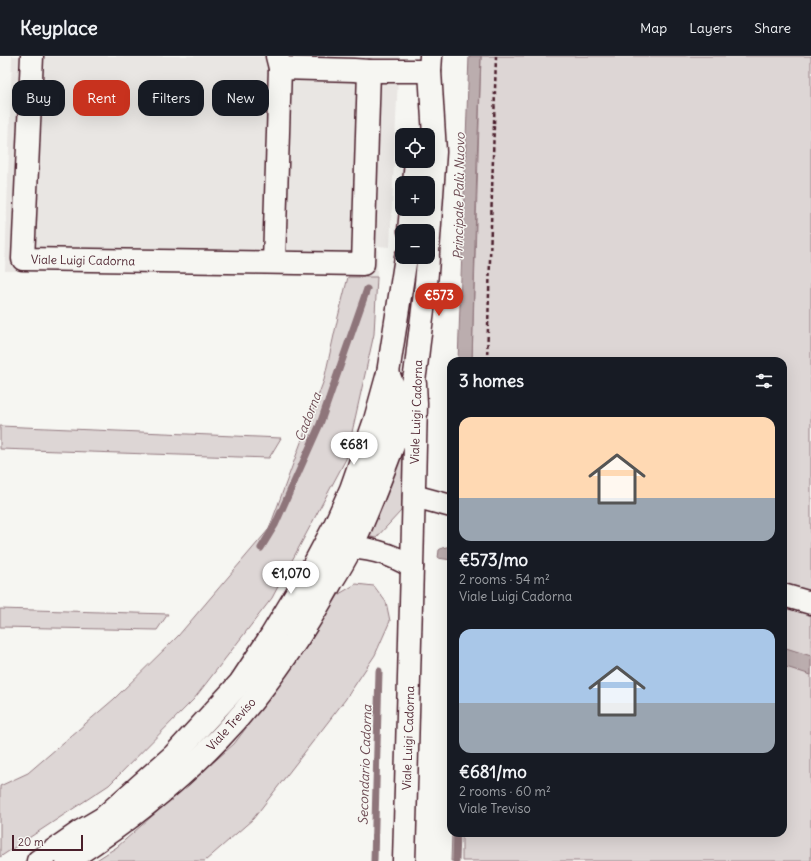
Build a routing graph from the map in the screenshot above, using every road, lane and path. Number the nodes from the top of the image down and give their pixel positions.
1 (32, 56) edge
2 (496, 56) edge
3 (278, 62) edge
4 (302, 62) edge
5 (324, 63) edge
6 (430, 64) edge
7 (371, 65) edge
8 (421, 128) edge
9 (430, 224) edge
10 (274, 262) junction
11 (405, 264) edge
12 (428, 264) edge
13 (487, 357) edge
14 (388, 373) junction
15 (415, 374) junction
16 (414, 496) junction
17 (447, 505) edge
18 (351, 547) junction
19 (412, 567) junction
20 (787, 596) edge
21 (811, 603) edge
22 (240, 683) junction
23 (38, 861) edge
24 (68, 861) edge
25 (404, 861) edge

1 - 10 main road, Viale Luigi Cadorna
2 - 13 path
3 - 4 main road
3 - 10 main road
4 - 5 main road
5 - 7 main road
6 - 7 main road
6 - 8 main road
6 - 9 main road
7 - 10 main road, Viale Luigi Cadorna
11 - 14 main road
12 - 15 main road, Viale Luigi Cadorna
14 - 18 main road
14 - 22 main road
15 - 16 main road, Viale Luigi Cadorna
15 - 18 main road, Viale Treviso
16 - 17 main road
16 - 19 main road, Viale Luigi Cadorna
18 - 19 main road
18 - 22 main road, Viale Treviso
18 - 24 main road, Viale Treviso
19 - 25 main road, Viale Luigi Cadorna
20 - 21 main road
22 - 23 main road

